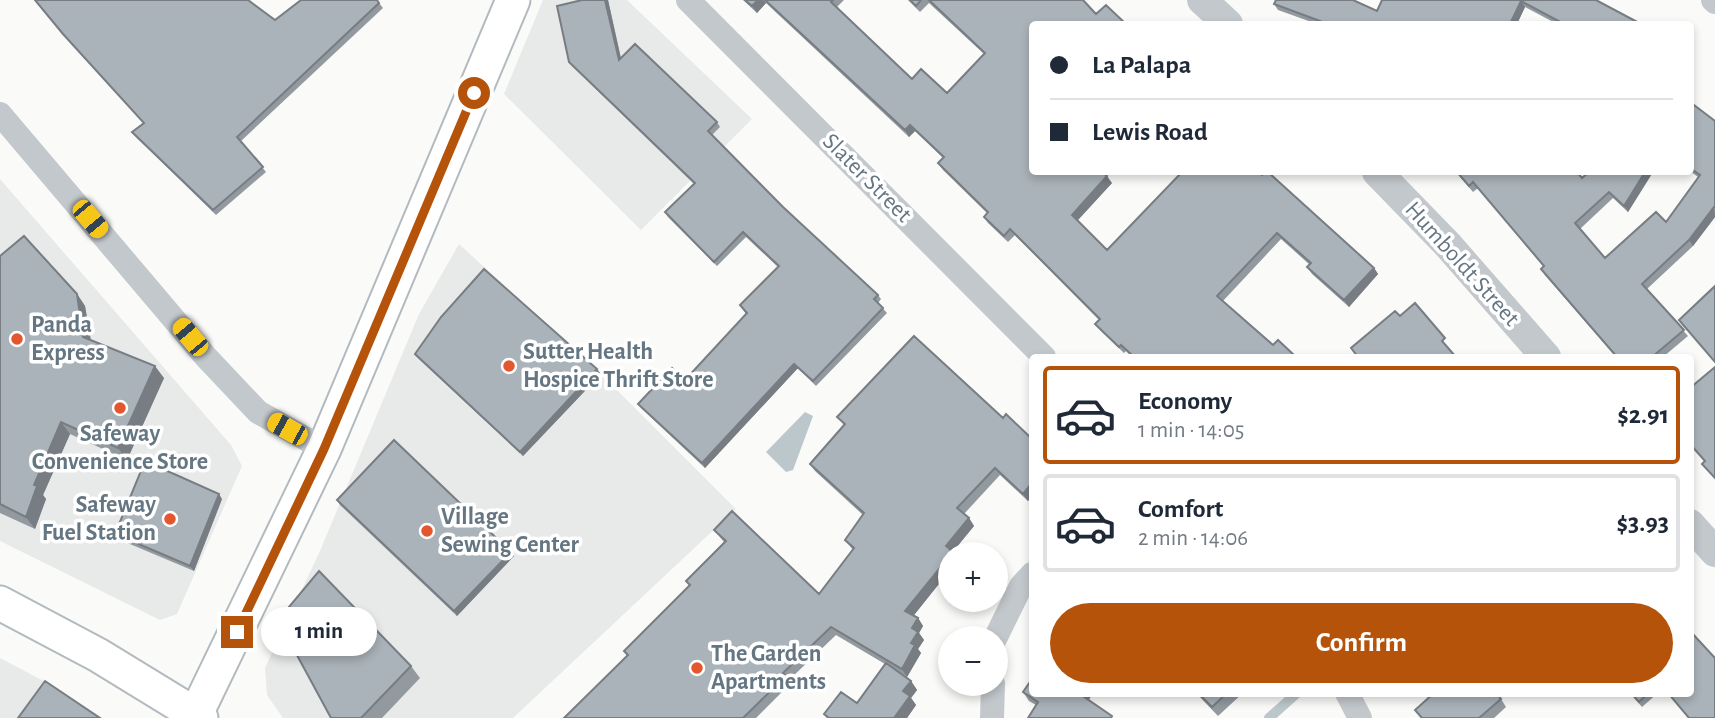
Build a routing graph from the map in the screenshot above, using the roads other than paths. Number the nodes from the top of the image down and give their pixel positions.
1 (513, 0) edge
2 (688, 0) edge
3 (1202, 0) edge
4 (1225, 21) edge
5 (0, 114) edge
6 (1380, 175) edge
7 (1041, 354) edge
8 (1543, 354) edge
9 (324, 449) junction
10 (1694, 528) edge
11 (1715, 552) edge
12 (1029, 577) edge
13 (0, 603) edge
14 (1001, 626) edge
15 (993, 696) edge
16 (1349, 697) edge
17 (197, 717) edge
18 (992, 718) edge
19 (1360, 718) edge

1 - 9 main road
2 - 7 street, Slater Street
3 - 4 street
5 - 9 street
6 - 8 street, Humboldt Street
9 - 17 main road
10 - 11 street
12 - 14 street
13 - 17 main road
15 - 18 street
16 - 19 street

